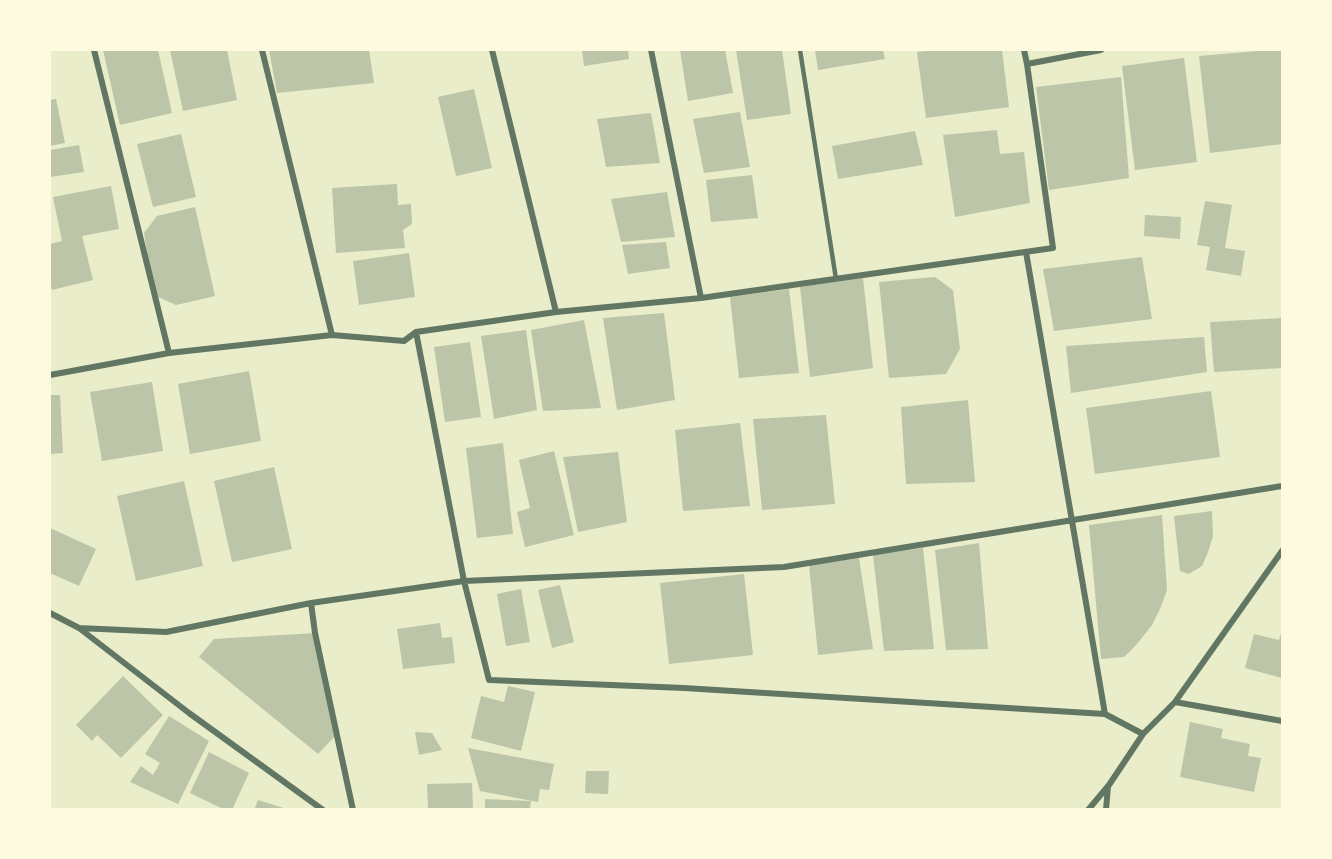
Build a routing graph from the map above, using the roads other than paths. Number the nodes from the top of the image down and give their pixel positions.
1 (94, 50) edge
2 (262, 50) edge
3 (492, 50) edge
4 (651, 50) edge
5 (800, 50) edge
6 (1024, 50) edge
7 (1101, 50) edge
8 (1027, 64) junction
9 (1026, 252) junction
10 (836, 279) junction
11 (701, 298) junction
12 (556, 312) junction
13 (416, 332) junction
14 (333, 335) junction
15 (169, 353) junction
16 (50, 375) edge
17 (1282, 486) edge
18 (1072, 520) junction
19 (1282, 551) edge
20 (464, 581) junction
21 (311, 603) junction
22 (50, 613) edge
23 (79, 628) junction
24 (1175, 702) junction
25 (1105, 714) junction
26 (1282, 721) edge
27 (1143, 734) junction
28 (1108, 785) junction
29 (323, 810) edge
30 (354, 810) edge
31 (1089, 810) edge
32 (1106, 810) edge

1 - 15 street
2 - 14 street
3 - 12 street
4 - 11 street
5 - 10 lane
6 - 8 street
7 - 8 street
8 - 9 street
9 - 10 street
9 - 18 street
10 - 11 street
11 - 12 street
12 - 13 street
13 - 14 street
13 - 20 street
14 - 15 street
15 - 16 street
17 - 18 street
18 - 20 street
18 - 25 street
19 - 24 street
20 - 21 street
20 - 25 street
21 - 23 street
21 - 30 street
22 - 23 street
23 - 29 street
24 - 26 street
24 - 27 street
25 - 27 street
27 - 28 street
28 - 31 street
28 - 32 street

